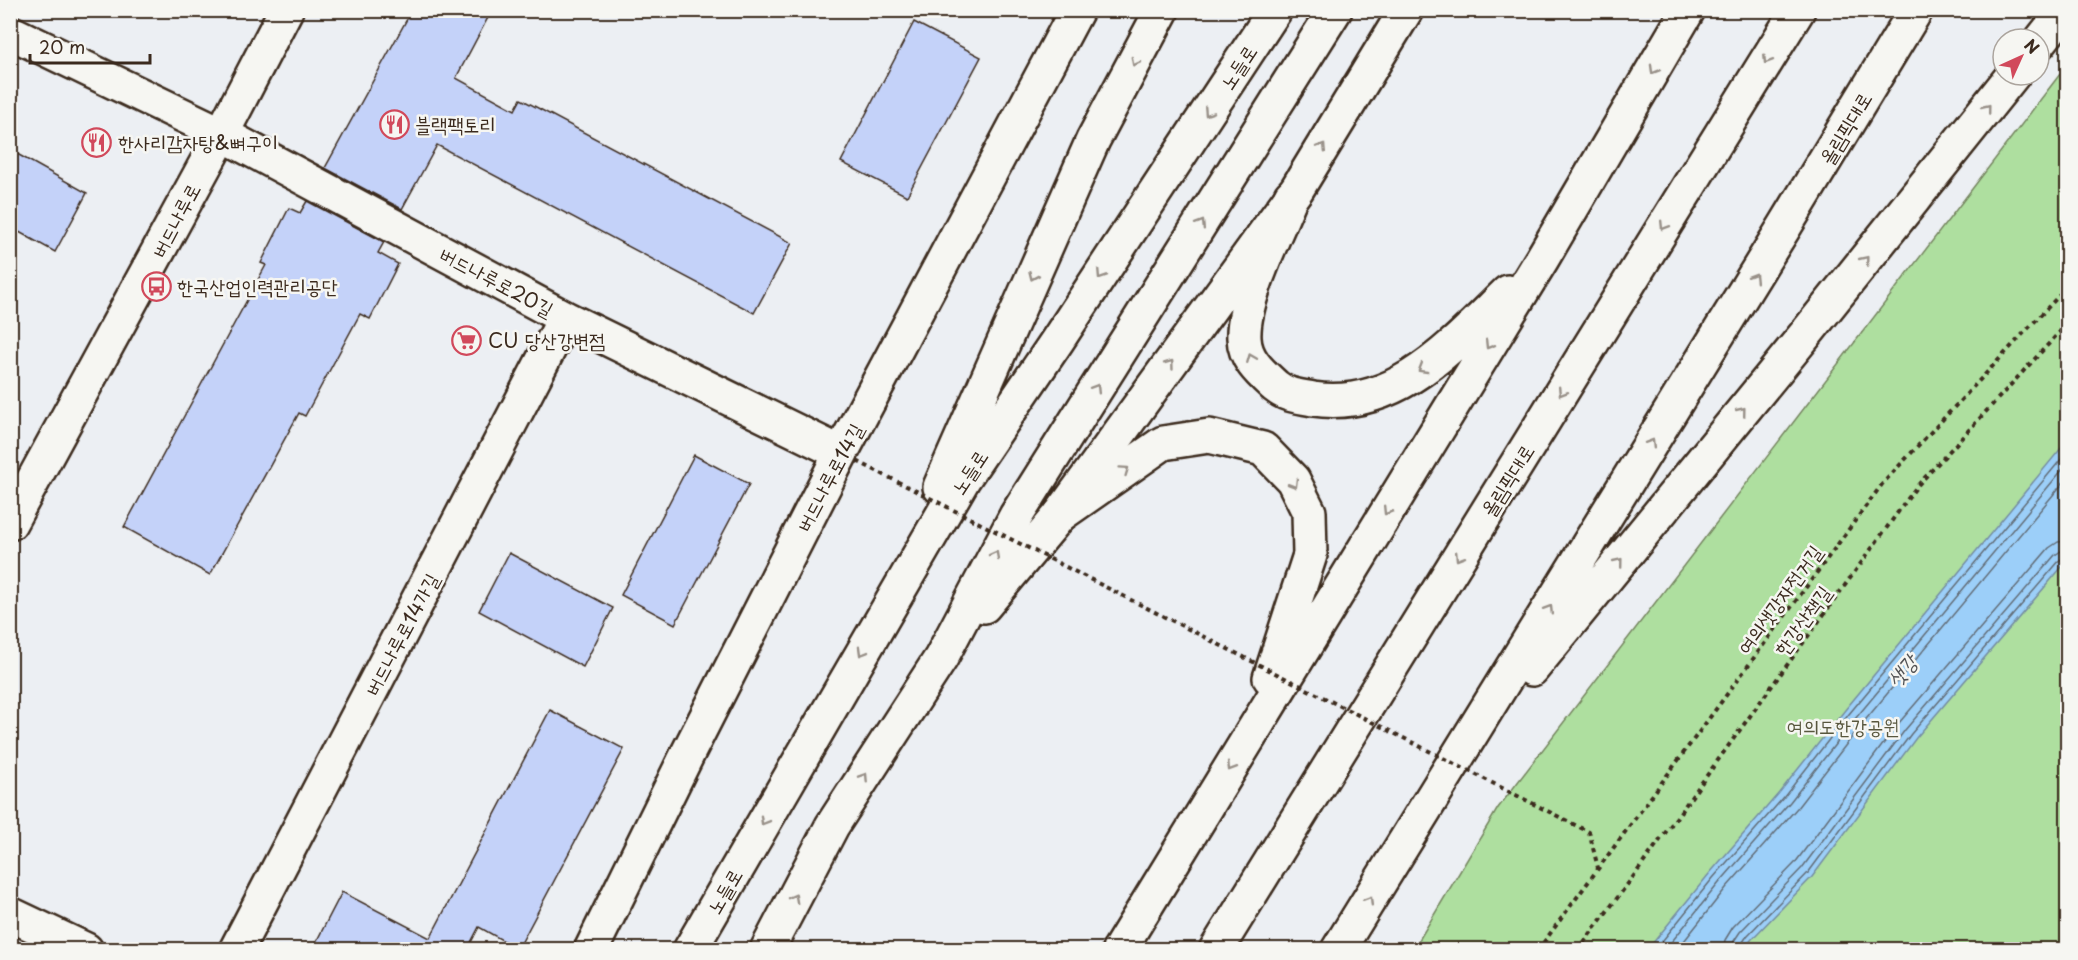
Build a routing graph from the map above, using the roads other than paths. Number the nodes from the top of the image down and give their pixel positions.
1 (286, 10) edge
2 (1077, 10) edge
3 (1162, 10) edge
4 (1275, 10) edge
5 (1335, 10) edge
6 (1406, 10) edge
7 (1798, 10) edge
8 (1916, 10) edge
9 (2065, 10) edge
10 (1687, 14) edge
11 (2051, 28) edge
12 (10, 32) edge
13 (2003, 87) edge
14 (222, 134) junction
15 (1291, 196) junction
16 (1542, 259) junction
17 (565, 318) junction
18 (841, 453) junction
19 (1060, 515) junction
20 (10, 523) edge
21 (884, 614) junction
22 (941, 658) junction
23 (1253, 730) junction
24 (1449, 770) junction
25 (10, 914) edge
26 (86, 950) edge
27 (236, 950) edge
28 (591, 950) edge
29 (690, 950) edge
30 (767, 950) edge
31 (1119, 950) edge
32 (1216, 950) edge
33 (1338, 950) edge

1 - 14 main road, 버드나루로
2 - 18 main road, 버드나루로14길
3 -> 21 main road
4 -> 21 main road, 노들로
22 -> 5 main road
15 -> 6 main road
7 -> 32 main road, 올림픽대로
24 -> 8 main road, 올림픽대로
9 - 11 main road
10 -> 16 main road
12 - 14 main road, 버드나루로20길
24 -> 13 main road
14 - 17 main road, 버드나루로20길
14 - 20 main road, 버드나루로
16 -> 15 main road
19 -> 15 main road
16 -> 23 main road
17 - 18 main road, 버드나루로20길
17 - 27 main road, 버드나루로14가길
18 - 28 main road, 버드나루로14길
19 - 22 main road
19 -> 23 main road
21 -> 29 main road, 노들로
30 -> 22 main road
23 -> 31 main road
33 -> 24 main road, 올림픽대로
25 - 26 main road

